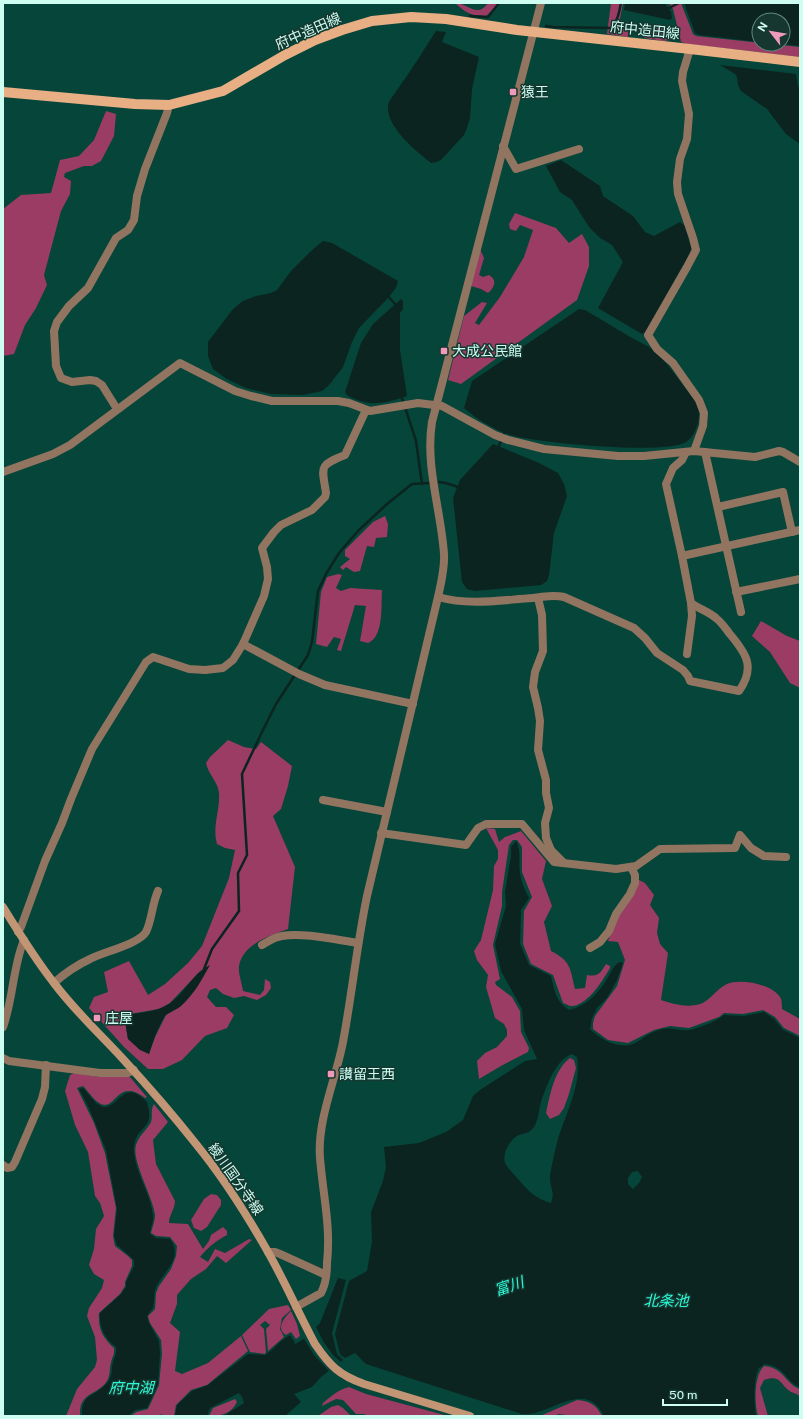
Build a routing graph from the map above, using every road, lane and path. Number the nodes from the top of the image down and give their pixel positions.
1 (541, 3) edge
2 (533, 32) junction
3 (690, 49) junction
4 (800, 62) edge
5 (3, 92) edge
6 (169, 105) junction
7 (503, 146) junction
8 (579, 149) dead end
9 (436, 405) junction
10 (117, 409) junction
11 (366, 410) junction
12 (690, 452) junction
13 (705, 452) junction
14 (800, 462) edge
15 (3, 472) edge
16 (718, 507) junction
17 (796, 531) edge
18 (726, 546) junction
19 (682, 556) junction
20 (800, 579) edge
21 (736, 592) junction
22 (438, 597) junction
23 (538, 598) junction
24 (691, 603) junction
25 (741, 612) dead end
26 (243, 644) junction
27 (687, 654) dead end
28 (413, 704) junction
29 (323, 800) dead end
30 (386, 812) junction
31 (381, 834) junction
32 (786, 857) dead end
33 (564, 863) junction
34 (631, 867) junction
35 (158, 891) dead end
36 (3, 907) edge
37 (18, 932) junction
38 (24, 940) junction
39 (358, 943) junction
40 (262, 945) dead end
41 (590, 948) dead end
42 (54, 983) junction
43 (3, 1027) edge
44 (3, 1058) edge
45 (46, 1065) junction
46 (134, 1070) junction
47 (3, 1166) edge
48 (268, 1252) junction
49 (326, 1275) junction
50 (296, 1307) junction
51 (470, 1416) edge

1 - 2 street
2 - 3 main road, 府中造田線
2 - 6 main road, 府中造田線
2 - 7 street
3 - 4 main road, 府中造田線
3 - 12 street
5 - 6 main road, 府中造田線
6 - 10 street
7 - 8 street
7 - 9 street
9 - 11 street
9 - 12 street
9 - 22 street
10 - 11 street
10 - 15 street
11 - 26 street
12 - 13 street
12 - 19 street
13 - 14 street
13 - 16 street
16 - 17 street
16 - 18 street
17 - 18 street
18 - 19 street
18 - 21 street
19 - 24 street
20 - 21 street
21 - 25 street
22 - 23 street
22 - 28 street
23 - 24 street
23 - 33 street
24 - 27 street
26 - 28 street
26 - 37 street
28 - 30 street
29 - 30 street
30 - 31 street
31 - 33 street
31 - 39 street
32 - 34 street
33 - 34 street
34 - 41 street
35 - 42 street
36 - 37 main road, 綾川国分寺線
37 - 38 main road, 綾川国分寺線
38 - 42 main road, 綾川国分寺線
38 - 43 street
39 - 40 street
39 - 49 street
42 - 46 main road, 綾川国分寺線
44 - 45 street
45 - 46 street
45 - 47 street
46 - 48 main road, 綾川国分寺線
48 - 49 street
48 - 50 main road, 綾川国分寺線
49 - 50 street
50 - 51 main road, 綾川国分寺線

